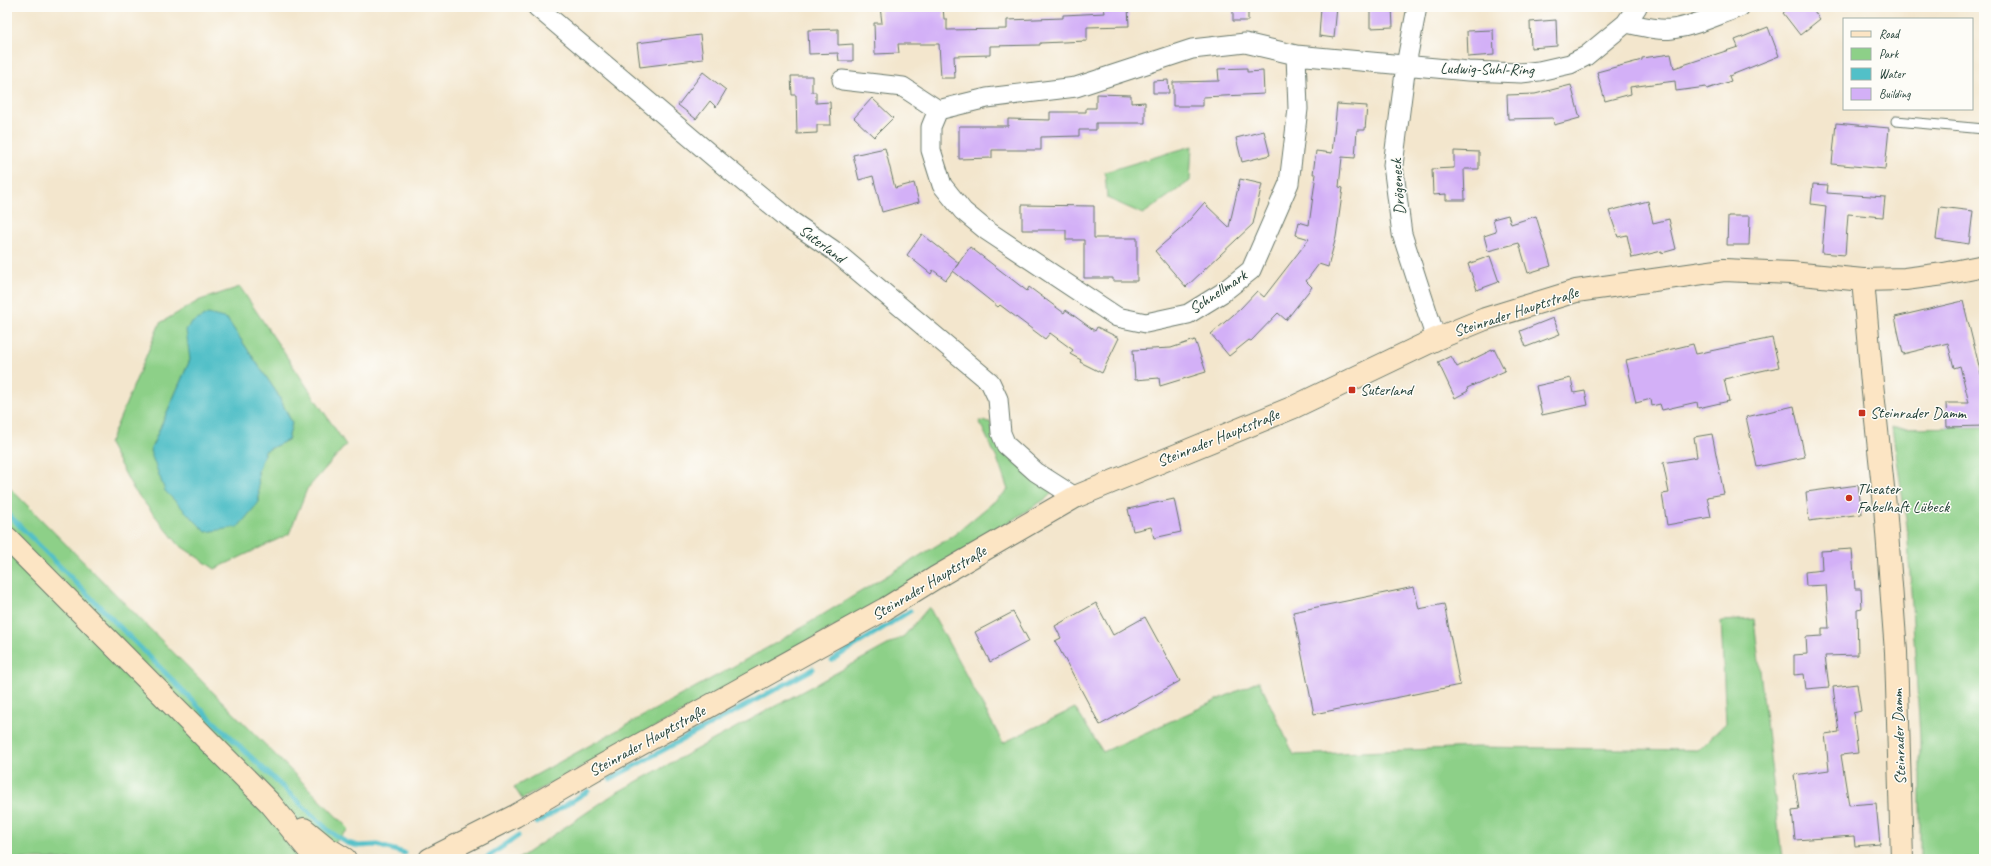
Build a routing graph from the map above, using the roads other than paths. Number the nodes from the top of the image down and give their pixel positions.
1 (537, 7) edge
2 (1417, 7) edge
3 (1637, 7) edge
4 (1740, 7) edge
5 (1626, 23) junction
6 (1296, 55) junction
7 (1406, 65) junction
8 (842, 80) dead end
9 (938, 110) junction
10 (1896, 121) dead end
11 (1984, 130) edge
12 (1984, 266) edge
13 (1864, 280) junction
14 (1436, 339) junction
15 (1076, 497) junction
16 (7, 538) edge
17 (270, 803) junction
18 (515, 816) junction
19 (316, 859) edge
20 (345, 859) edge
21 (430, 859) edge
22 (457, 859) edge
23 (1902, 859) edge

1 - 15 street, Suterland
2 - 7 street, Drögeneck
3 - 5 street, Ludwig-Suhl-Ring
4 - 5 street
5 - 7 street, Ludwig-Suhl-Ring
6 - 7 street
6 - 9 street
6 - 9 street, Schnellmark
7 - 14 street, Drögeneck
8 - 9 street
10 - 11 lane
12 - 13 main road, Steinrader Hauptstraße
13 - 14 main road, Steinrader Hauptstraße
13 - 23 main road, Steinrader Damm
14 - 15 main road, Steinrader Hauptstraße
15 - 18 main road, Steinrader Hauptstraße
16 - 17 main road
17 - 19 main road
17 - 20 main road
18 - 21 main road, Steinrader Hauptstraße
18 - 22 main road, Steinrader Hauptstraße

